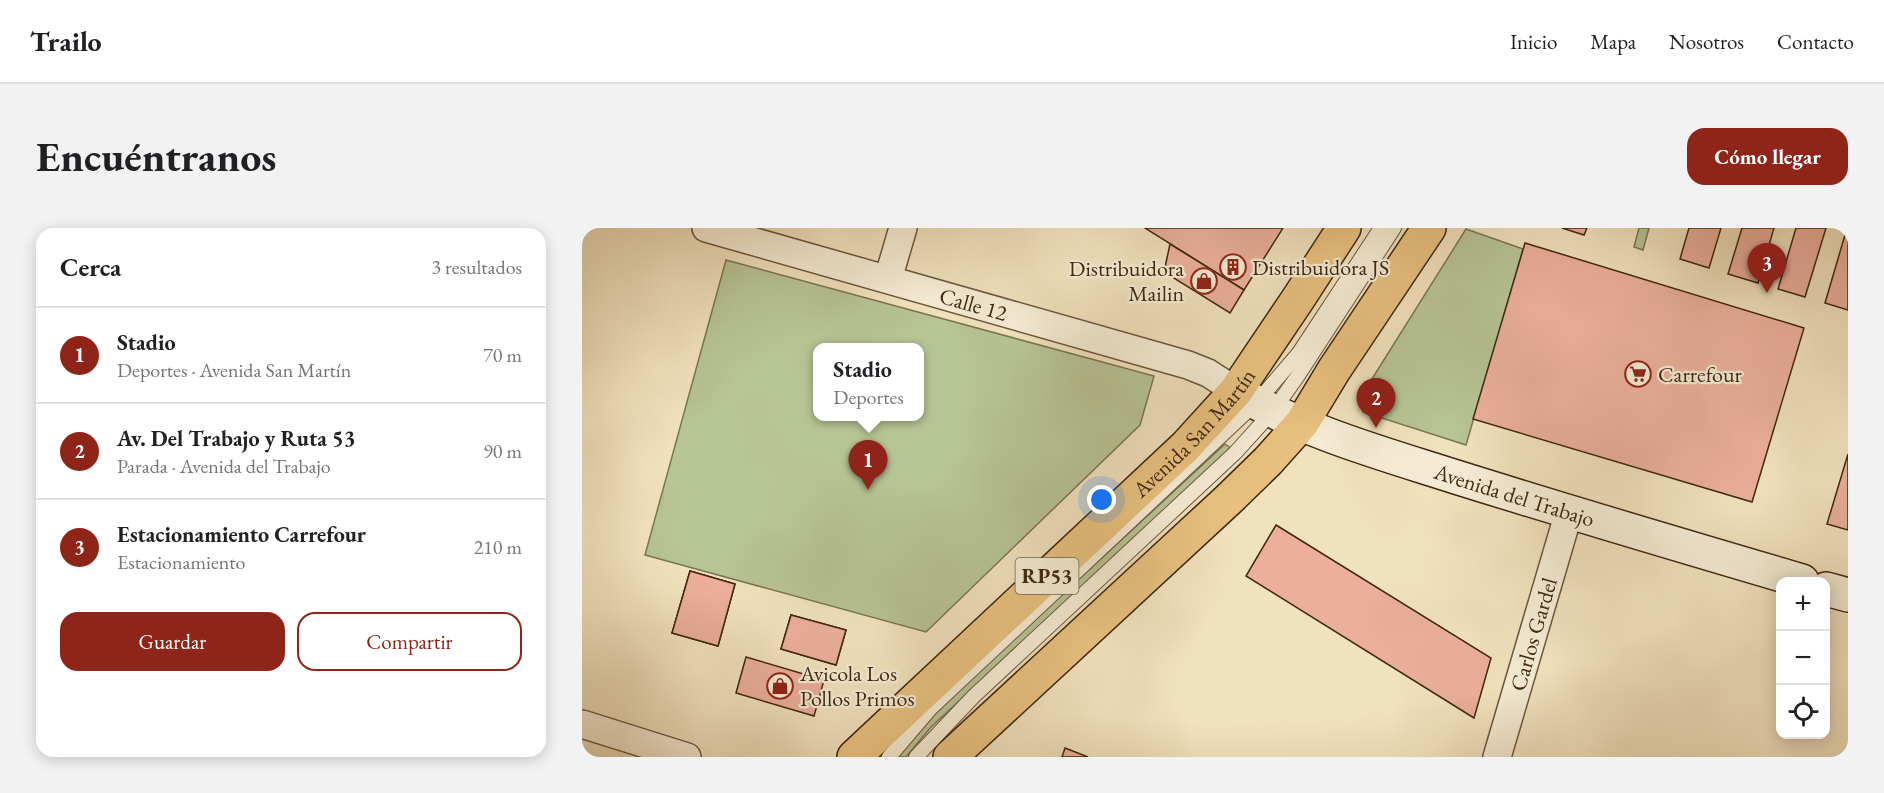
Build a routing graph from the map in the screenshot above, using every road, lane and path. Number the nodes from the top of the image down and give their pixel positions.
1 (706, 228) edge
2 (903, 228) edge
3 (1344, 228) edge
4 (1381, 228) edge
5 (1394, 228) edge
6 (1429, 228) edge
7 (888, 279) junction
8 (1267, 407) junction
9 (1569, 512) junction
10 (1785, 577) edge
11 (1830, 590) edge
12 (1848, 595) edge
13 (582, 724) edge
14 (687, 757) edge
15 (854, 757) edge
16 (889, 757) edge
17 (916, 757) edge
18 (950, 757) edge
19 (1497, 757) edge

1 - 7 street, Calle 12
2 - 7 street
3 - 8 main road, Avenida San Martín / RP53
4 - 8 lane
5 - 8 lane
6 - 8 main road, Avenida San Martín / RP53
7 - 8 street, Calle 12
8 - 9 main road, Avenida del Trabajo
8 - 15 main road, Avenida San Martín / RP53
8 - 16 lane
8 - 17 lane
8 - 18 main road, Avenida San Martín / RP53
9 - 10 main road, Avenida del Trabajo
9 - 19 street, Carlos Gardel
11 - 12 main road
13 - 14 street

